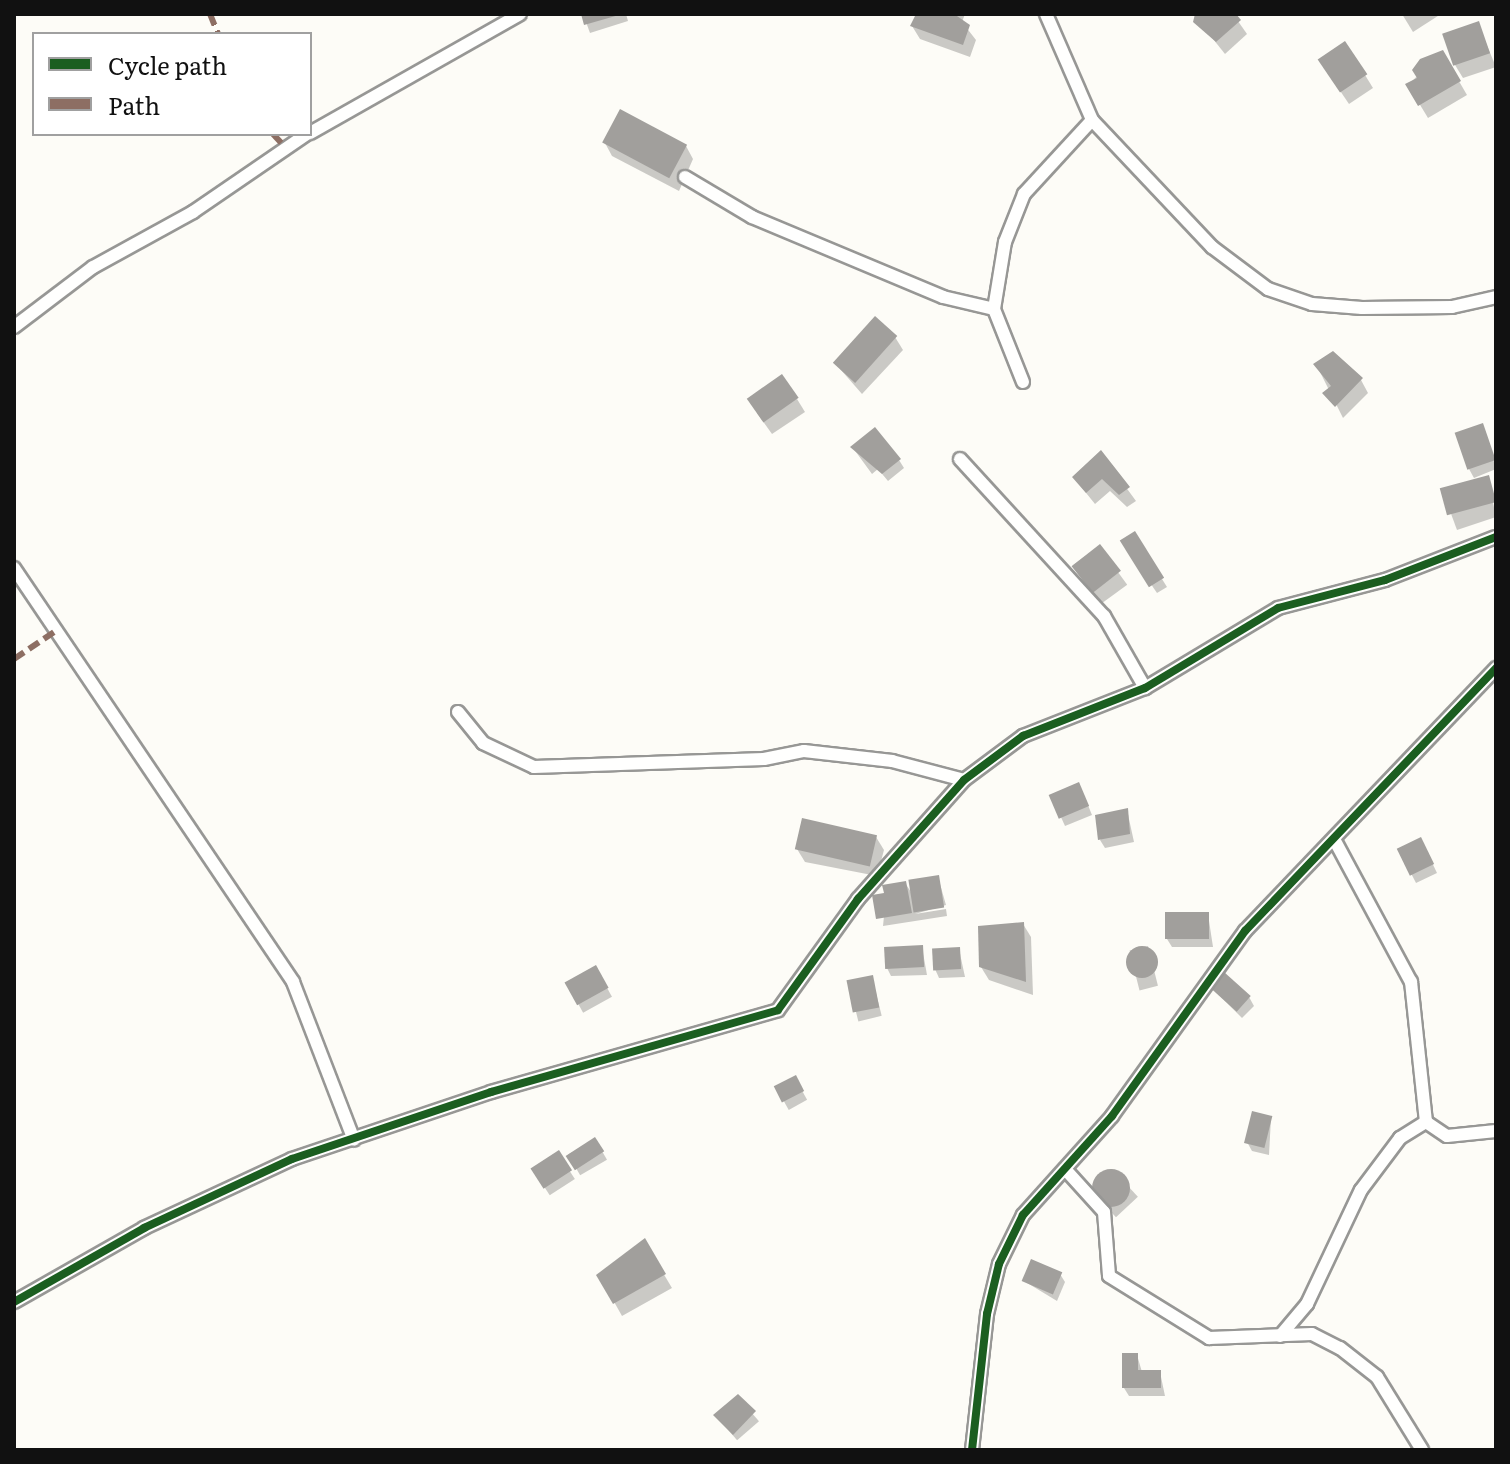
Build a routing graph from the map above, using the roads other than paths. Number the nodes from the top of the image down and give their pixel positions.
1 (520, 14) edge
2 (1046, 14) edge
3 (1092, 120) junction
4 (312, 131) edge
5 (304, 136) edge
6 (685, 177) dead end
7 (1496, 297) edge
8 (994, 309) junction
9 (14, 327) edge
10 (1023, 382) dead end
11 (960, 459) dead end
12 (1496, 537) edge
13 (14, 568) edge
14 (1496, 668) edge
15 (1145, 688) junction
16 (458, 712) dead end
17 (964, 780) junction
18 (1334, 839) junction
19 (1426, 1122) junction
20 (1496, 1131) edge
21 (354, 1140) junction
22 (1065, 1169) junction
23 (14, 1302) edge
24 (1280, 1336) junction
25 (972, 1450) edge
26 (1422, 1450) edge

1 - 4 street
2 - 3 street
3 - 7 street
3 - 8 street
5 - 9 street
6 - 8 street
8 - 10 street
11 - 15 street
12 - 15 street
13 - 21 street
14 - 18 street
15 - 17 street
16 - 17 street
17 - 21 street
18 - 19 street
18 - 22 street
19 - 20 street
19 - 24 street
21 - 23 street
22 - 24 street
22 - 25 street
24 - 26 street

